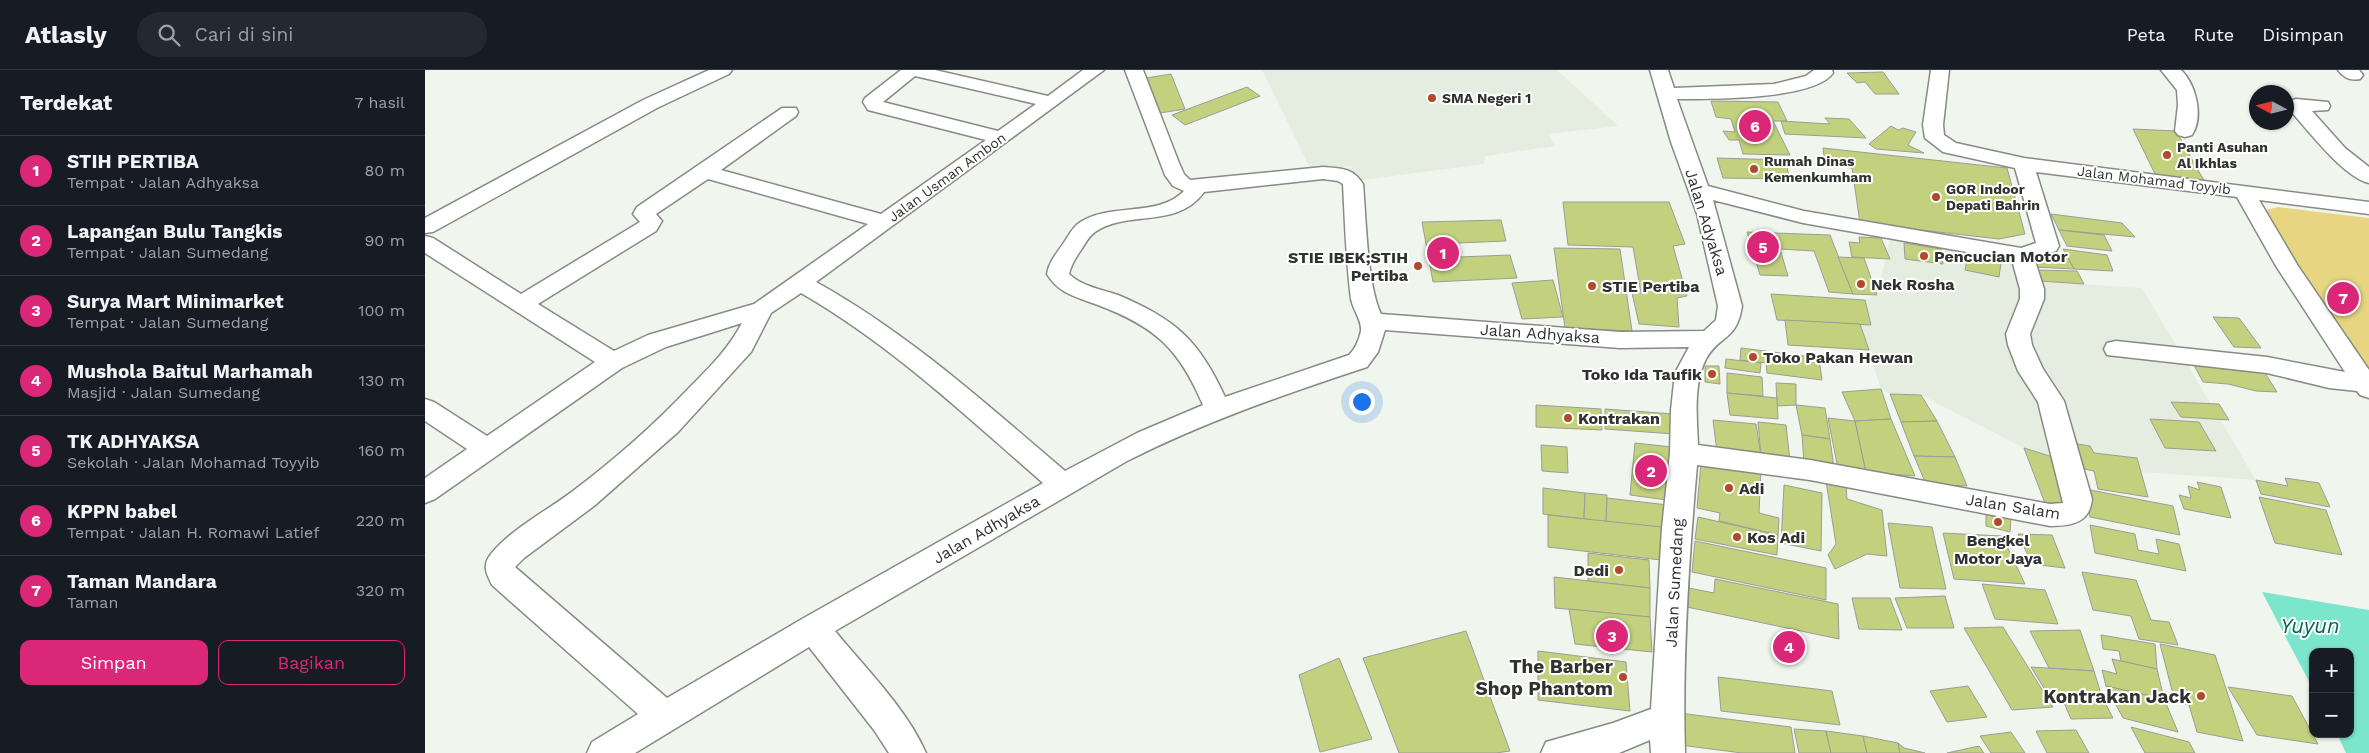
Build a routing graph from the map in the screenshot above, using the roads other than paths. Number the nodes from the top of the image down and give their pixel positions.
1 (723, 70) edge
2 (1095, 70) edge
3 (1135, 70) edge
4 (1659, 70) edge
5 (1823, 70) edge
6 (1940, 70) edge
7 (2170, 70) edge
8 (1667, 94) junction
9 (1051, 102) junction
10 (2294, 102) edge
11 (2294, 104) edge
12 (2321, 106) dead end
13 (789, 112) dead end
14 (2185, 131) dead end
15 (1001, 138) junction
16 (2024, 164) junction
17 (705, 172) junction
18 (2369, 176) edge
19 (1199, 186) junction
20 (1700, 190) junction
21 (2244, 192) junction
22 (2369, 208) edge
23 (884, 222) junction
24 (425, 227) edge
25 (425, 243) edge
26 (2022, 255) junction
27 (800, 284) junction
28 (521, 304) junction
29 (762, 309) junction
30 (1373, 326) junction
31 (1709, 339) junction
32 (2116, 349) dead end
33 (613, 362) junction
34 (2367, 386) edge
35 (425, 408) edge
36 (1218, 409) junction
37 (487, 449) junction
38 (1684, 453) junction
39 (1063, 485) junction
40 (425, 492) edge
41 (813, 628) junction
42 (665, 717) junction
43 (1667, 718) junction
44 (604, 753) edge
45 (909, 753) edge
46 (1558, 753) edge
47 (1668, 753) edge

1 - 24 street
2 - 9 street, Jalan Usman Ambon
3 - 19 street
4 - 8 street, Jalan Adyaksa
5 - 8 street
6 - 16 street, Jalan Mohamad Toyyib
7 - 14 street
8 - 20 street, Jalan Adyaksa
9 - 15 street, Jalan Usman Ambon
9 - 15 street
10 - 12 street
11 - 18 street
13 - 17 street
15 - 23 street, Jalan Usman Ambon
16 - 21 street, Jalan Mohamad Toyyib
16 - 26 street
17 - 23 street
17 - 28 street
19 - 30 street
19 - 36 street
20 - 26 street
20 - 31 street, Jalan Adyaksa
21 - 22 street, Jalan Mohamad Toyyib
21 - 34 street
23 - 27 street, Jalan Usman Ambon
25 - 28 street
26 - 38 street, Jalan Salam
27 - 29 street, Jalan Usman Ambon
27 - 39 street
28 - 33 street
29 - 33 street
29 - 42 street
30 - 31 street, Jalan Adhyaksa
30 - 36 street, Jalan Adhyaksa
31 - 38 street, Jalan Sumedang
32 - 34 street
33 - 37 street
35 - 37 street
36 - 39 street, Jalan Adhyaksa
37 - 40 street
38 - 43 street, Jalan Sumedang
39 - 41 street, Jalan Adhyaksa
41 - 42 street, Jalan Adhyaksa
41 - 45 street
42 - 44 street, Jalan Adhyaksa
43 - 46 street
43 - 47 street, Jalan Sumedang

